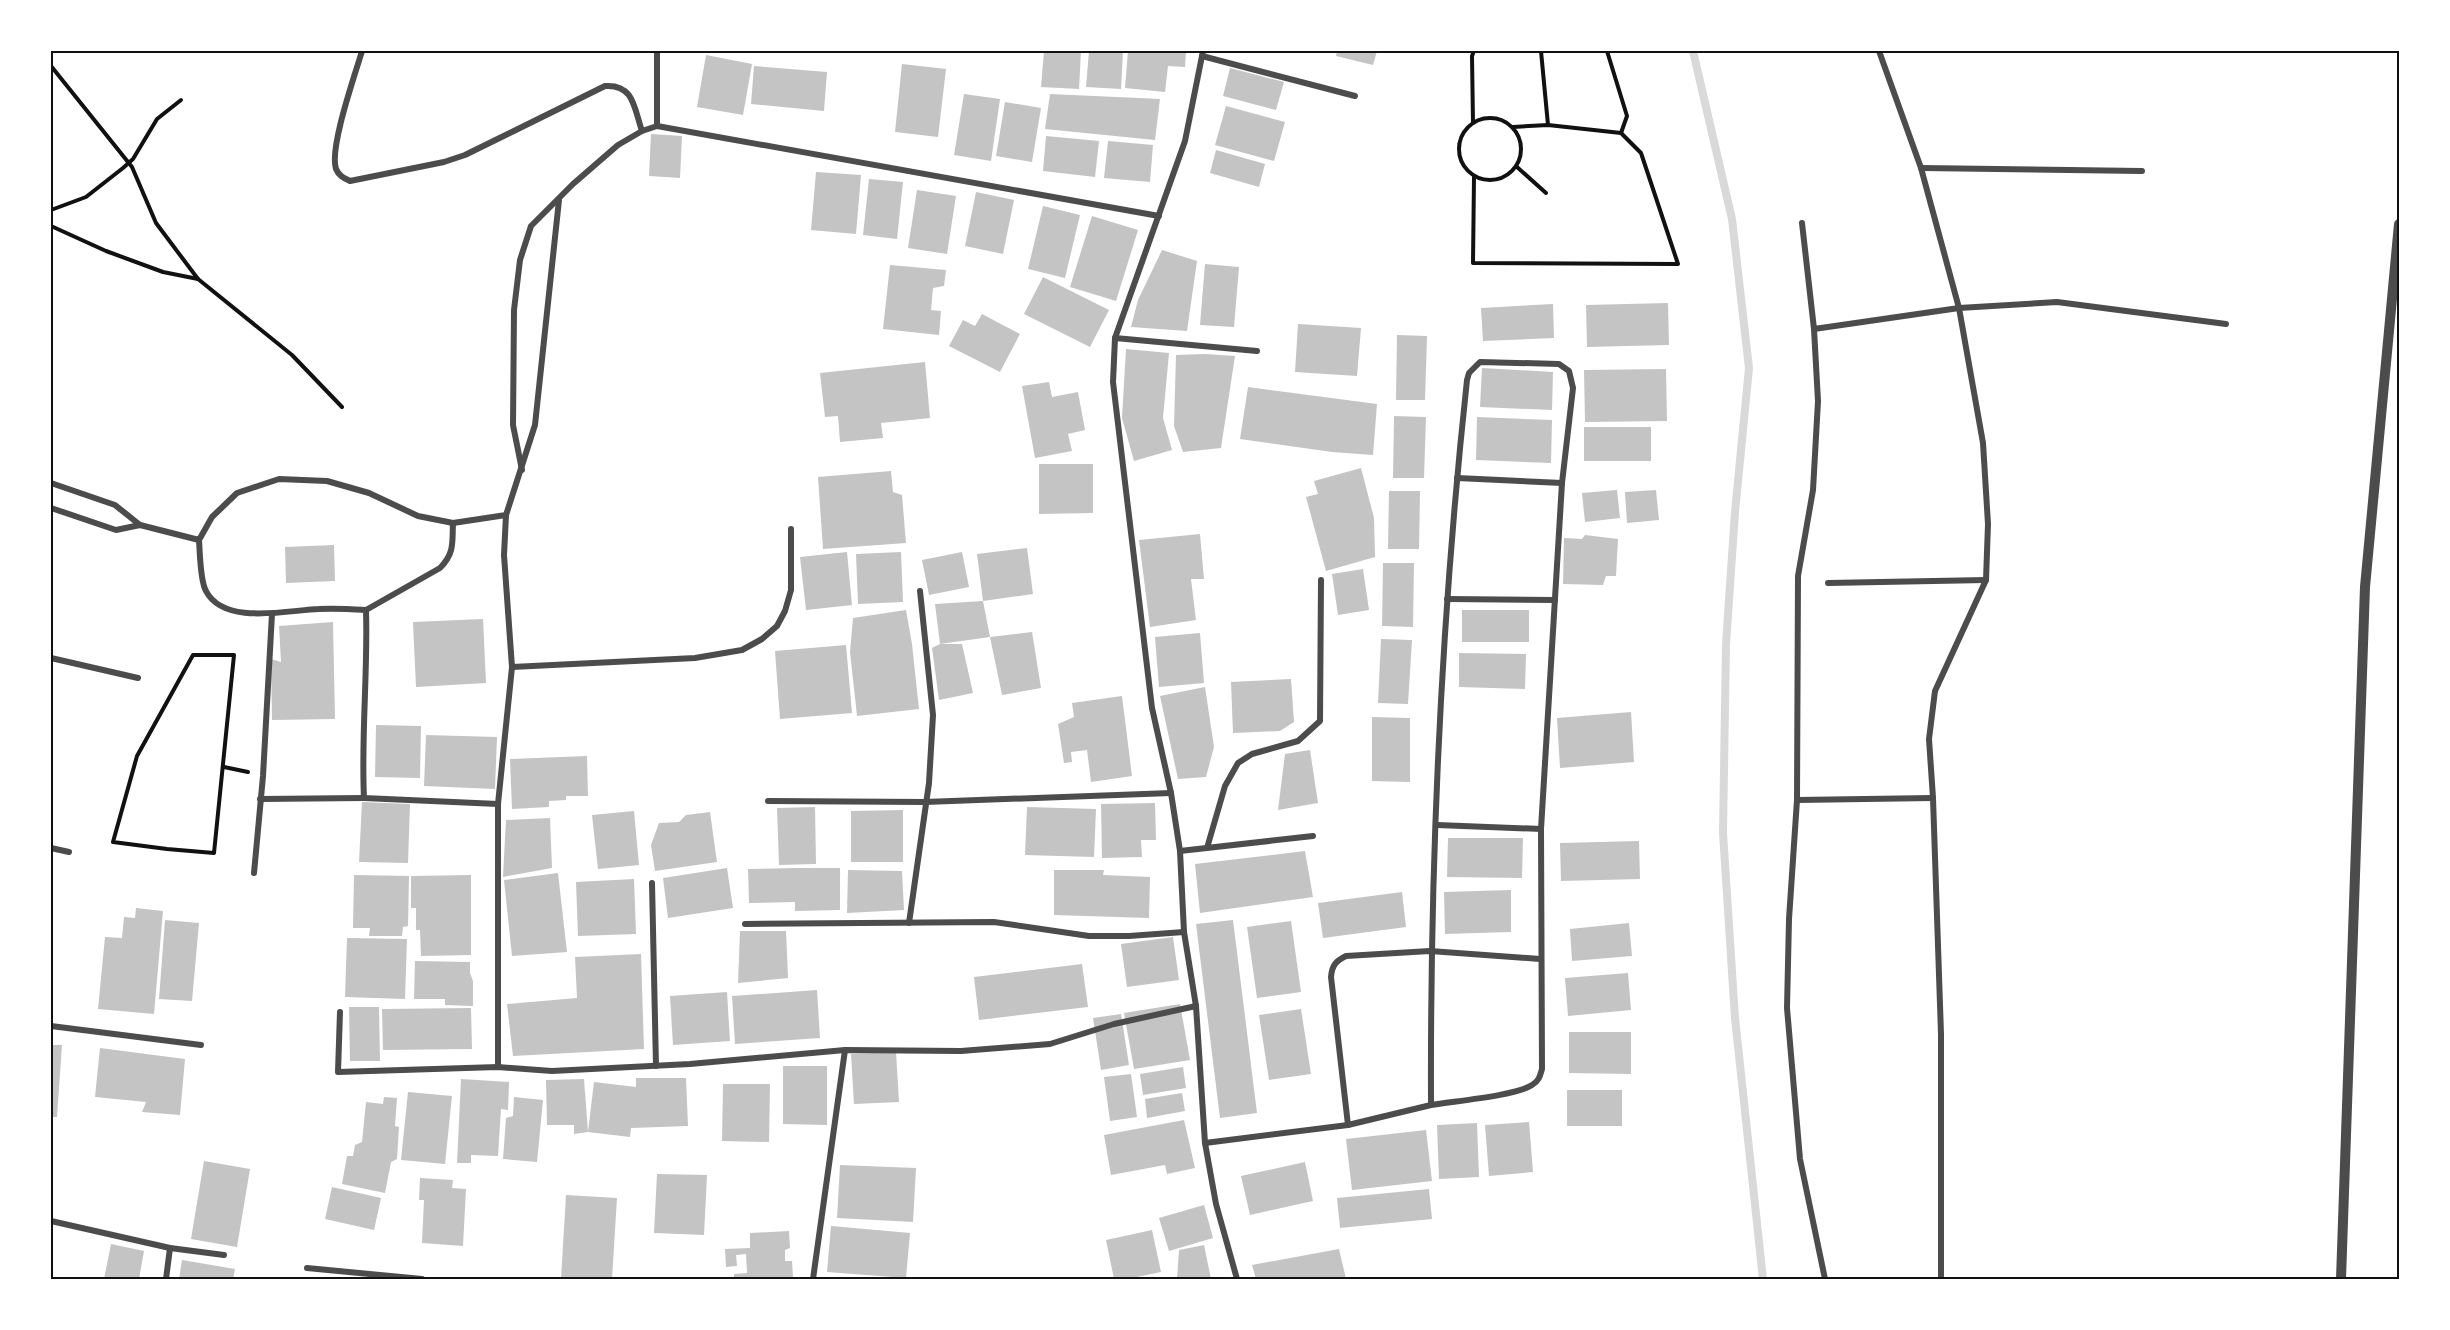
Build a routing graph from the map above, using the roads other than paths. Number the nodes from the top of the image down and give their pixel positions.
1 (362, 51) edge
2 (657, 51) edge
3 (1879, 51) edge
4 (1203, 54) edge
5 (1355, 96) dead end
6 (657, 126) junction
7 (642, 131) junction
8 (1922, 168) junction
9 (2142, 171) dead end
10 (559, 199) junction
11 (1159, 216) junction
12 (1802, 223) dead end
13 (2399, 224) edge
14 (1959, 308) junction
15 (2226, 324) dead end
16 (1814, 329) junction
17 (1115, 338) junction
18 (1257, 351) dead end
19 (522, 470) junction
20 (1456, 478) junction
21 (51, 483) edge
22 (1562, 483) junction
23 (51, 508) edge
24 (506, 515) junction
25 (453, 522) junction
26 (140, 525) junction
27 (791, 529) dead end
28 (199, 540) junction
29 (1321, 580) dead end
30 (1986, 580) junction
31 (1828, 583) dead end
32 (920, 591) dead end
33 (1447, 600) junction
34 (1555, 600) junction
35 (366, 610) junction
36 (272, 614) junction
37 (51, 658) edge
38 (512, 667) junction
39 (138, 678) dead end
40 (1171, 793) junction
41 (364, 798) junction
42 (1933, 798) junction
43 (260, 799) junction
44 (1797, 800) junction
45 (768, 801) dead end
46 (925, 802) junction
47 (498, 804) junction
48 (1437, 825) junction
49 (1541, 829) junction
50 (1313, 836) dead end
51 (51, 848) edge
52 (1207, 848) junction
53 (69, 852) dead end
54 (1180, 852) junction
55 (254, 873) dead end
56 (652, 883) dead end
57 (909, 923) junction
58 (745, 924) dead end
59 (1184, 932) junction
60 (1430, 951) junction
61 (1540, 959) junction
62 (1196, 1006) junction
63 (340, 1012) dead end
64 (51, 1026) edge
65 (201, 1045) dead end
66 (845, 1050) junction
67 (656, 1066) junction
68 (498, 1067) junction
69 (1431, 1105) junction
70 (1348, 1125) junction
71 (1205, 1143) junction
72 (51, 1221) edge
73 (170, 1248) junction
74 (224, 1255) dead end
75 (307, 1268) dead end
76 (166, 1279) edge
77 (422, 1279) edge
78 (813, 1279) edge
79 (1237, 1279) edge
80 (1825, 1279) edge
81 (1941, 1279) edge
82 (2341, 1279) edge

1 - 7 street
2 - 6 street
3 - 8 street
4 - 5 street
4 - 11 street
6 - 7 street
6 - 11 street
7 - 10 street
8 - 9 street
8 - 14 street
10 - 19 street
10 - 19 street
11 - 17 street
12 - 16 street
13 - 82 street
14 - 15 street
14 - 16 street
14 - 30 street
16 - 44 street
17 - 18 street
17 - 40 street
19 - 24 street
20 - 22 street
20 - 22 street
20 - 33 street
21 - 26 street
22 - 34 street
23 - 26 street
24 - 25 street
24 - 38 street
25 - 28 street
25 - 35 street
26 - 28 street
27 - 38 street
28 - 36 street
29 - 52 street
30 - 31 street
30 - 42 street
32 - 46 street
33 - 34 street
33 - 48 street
34 - 49 street
35 - 36 street
35 - 41 street
36 - 43 street
37 - 39 street
38 - 47 street
40 - 46 street
40 - 54 street
41 - 43 street
41 - 47 street
42 - 44 street
42 - 81 street
43 - 55 street
44 - 80 street
45 - 46 street
46 - 57 street
47 - 68 street
48 - 49 street
48 - 60 street
49 - 61 street
50 - 52 street
51 - 53 street
52 - 54 street
54 - 59 street
56 - 67 street
57 - 58 street
57 - 59 street
59 - 62 street
60 - 61 street
60 - 69 street
60 - 70 street
61 - 69 street
62 - 66 street
62 - 71 street
63 - 68 street
64 - 65 street
66 - 67 street
66 - 78 street
67 - 68 street
69 - 70 street
70 - 71 street
71 - 79 street
72 - 73 street
73 - 74 street
73 - 76 street
75 - 77 street

